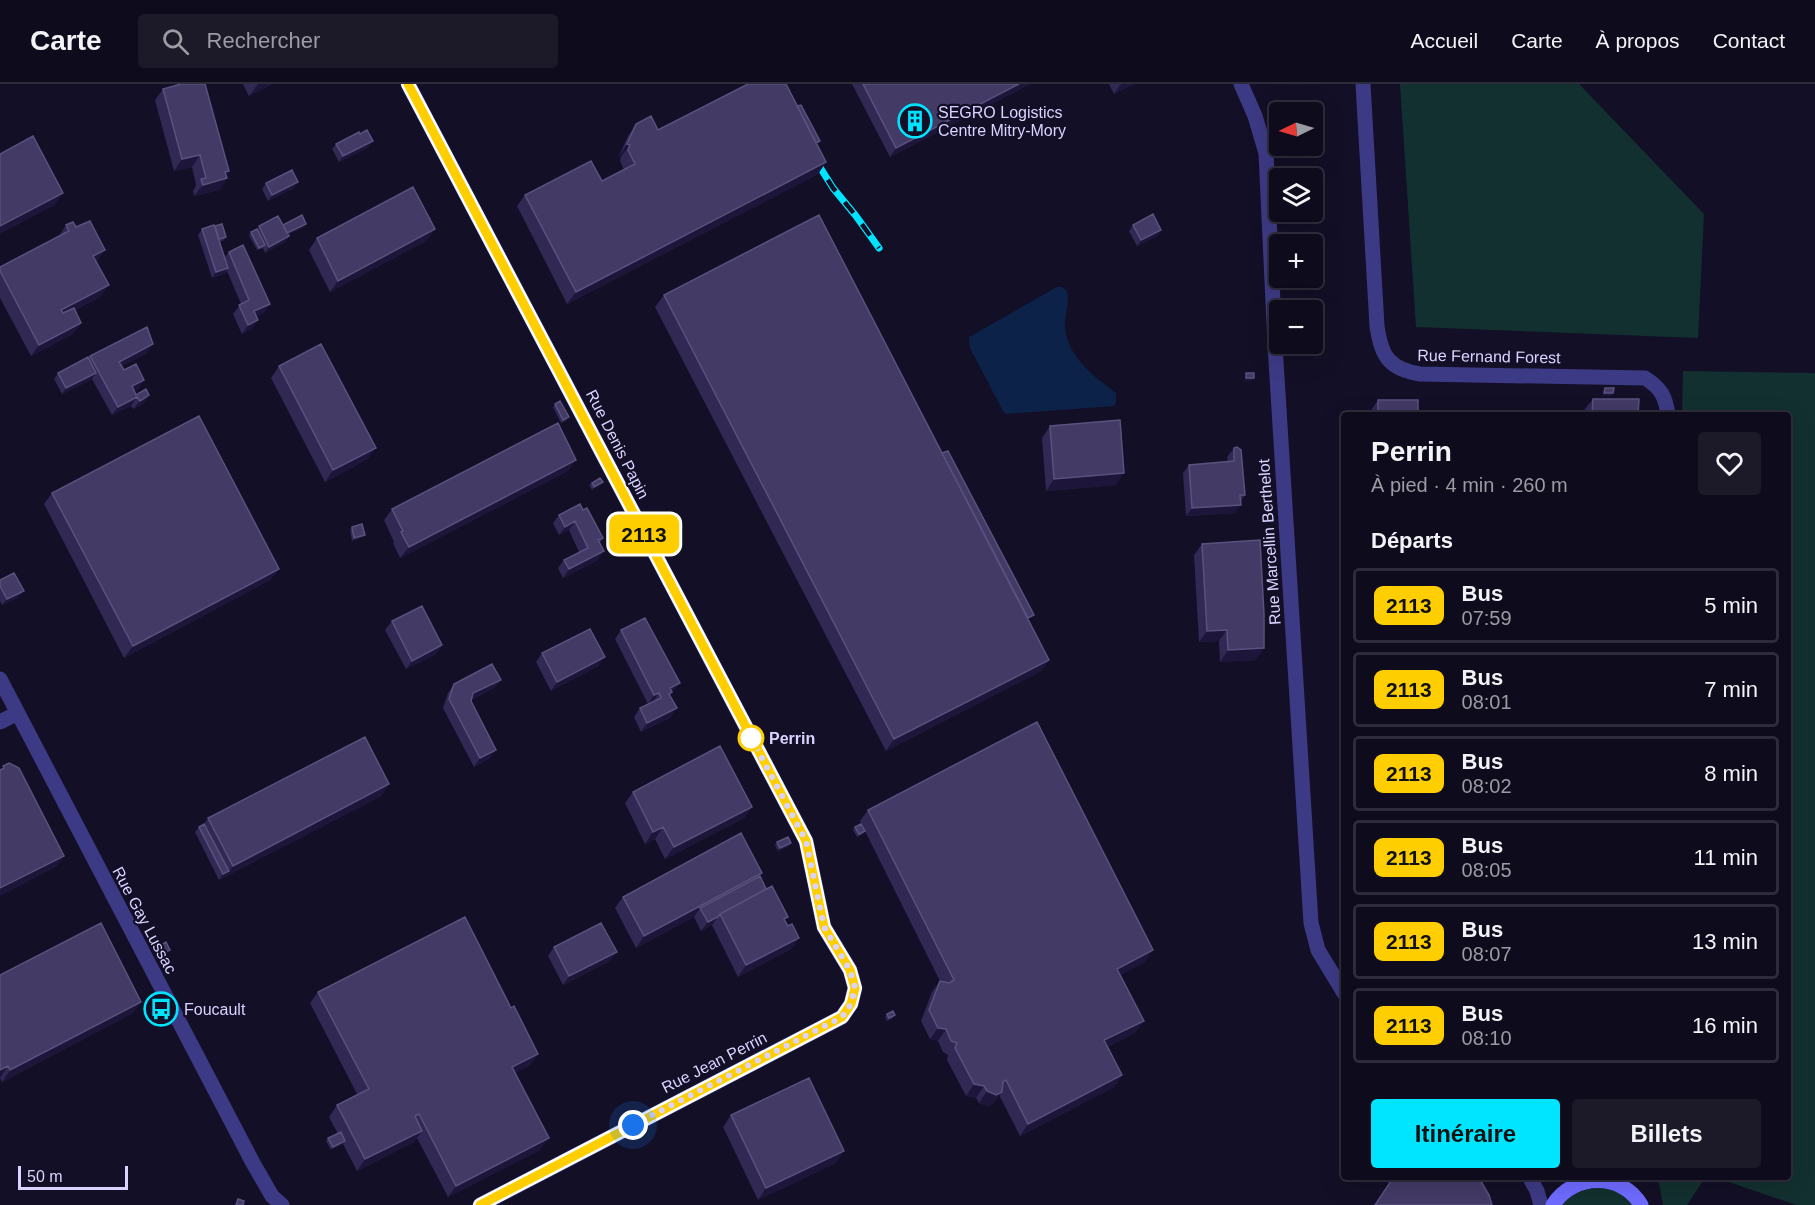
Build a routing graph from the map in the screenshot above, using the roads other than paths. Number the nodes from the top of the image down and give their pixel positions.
1 (408, 84) edge
2 (1241, 84) edge
3 (1363, 84) edge
4 (1668, 412) edge
5 (0, 679) edge
6 (18, 712) junction
7 (0, 722) edge
8 (855, 988) joint
9 (1341, 988) edge
10 (1531, 1180) edge
11 (1576, 1180) edge
12 (1600, 1180) edge
13 (1620, 1180) edge
14 (282, 1205) edge
15 (480, 1205) edge
16 (1541, 1205) edge
17 (1553, 1205) edge
18 (1641, 1205) edge

1 - 8 street, Rue Denis Papin
2 - 9 street, Rue Marcellin Berthelot
3 - 4 street, Rue Fernand Forest
5 - 6 street, Rue Gay Lussac
6 - 7 street
6 - 14 street, Rue Gay Lussac
8 - 15 street, Rue Jean Perrin
10 - 16 street
11 - 17 main road
12 - 13 main road
13 - 18 main road

